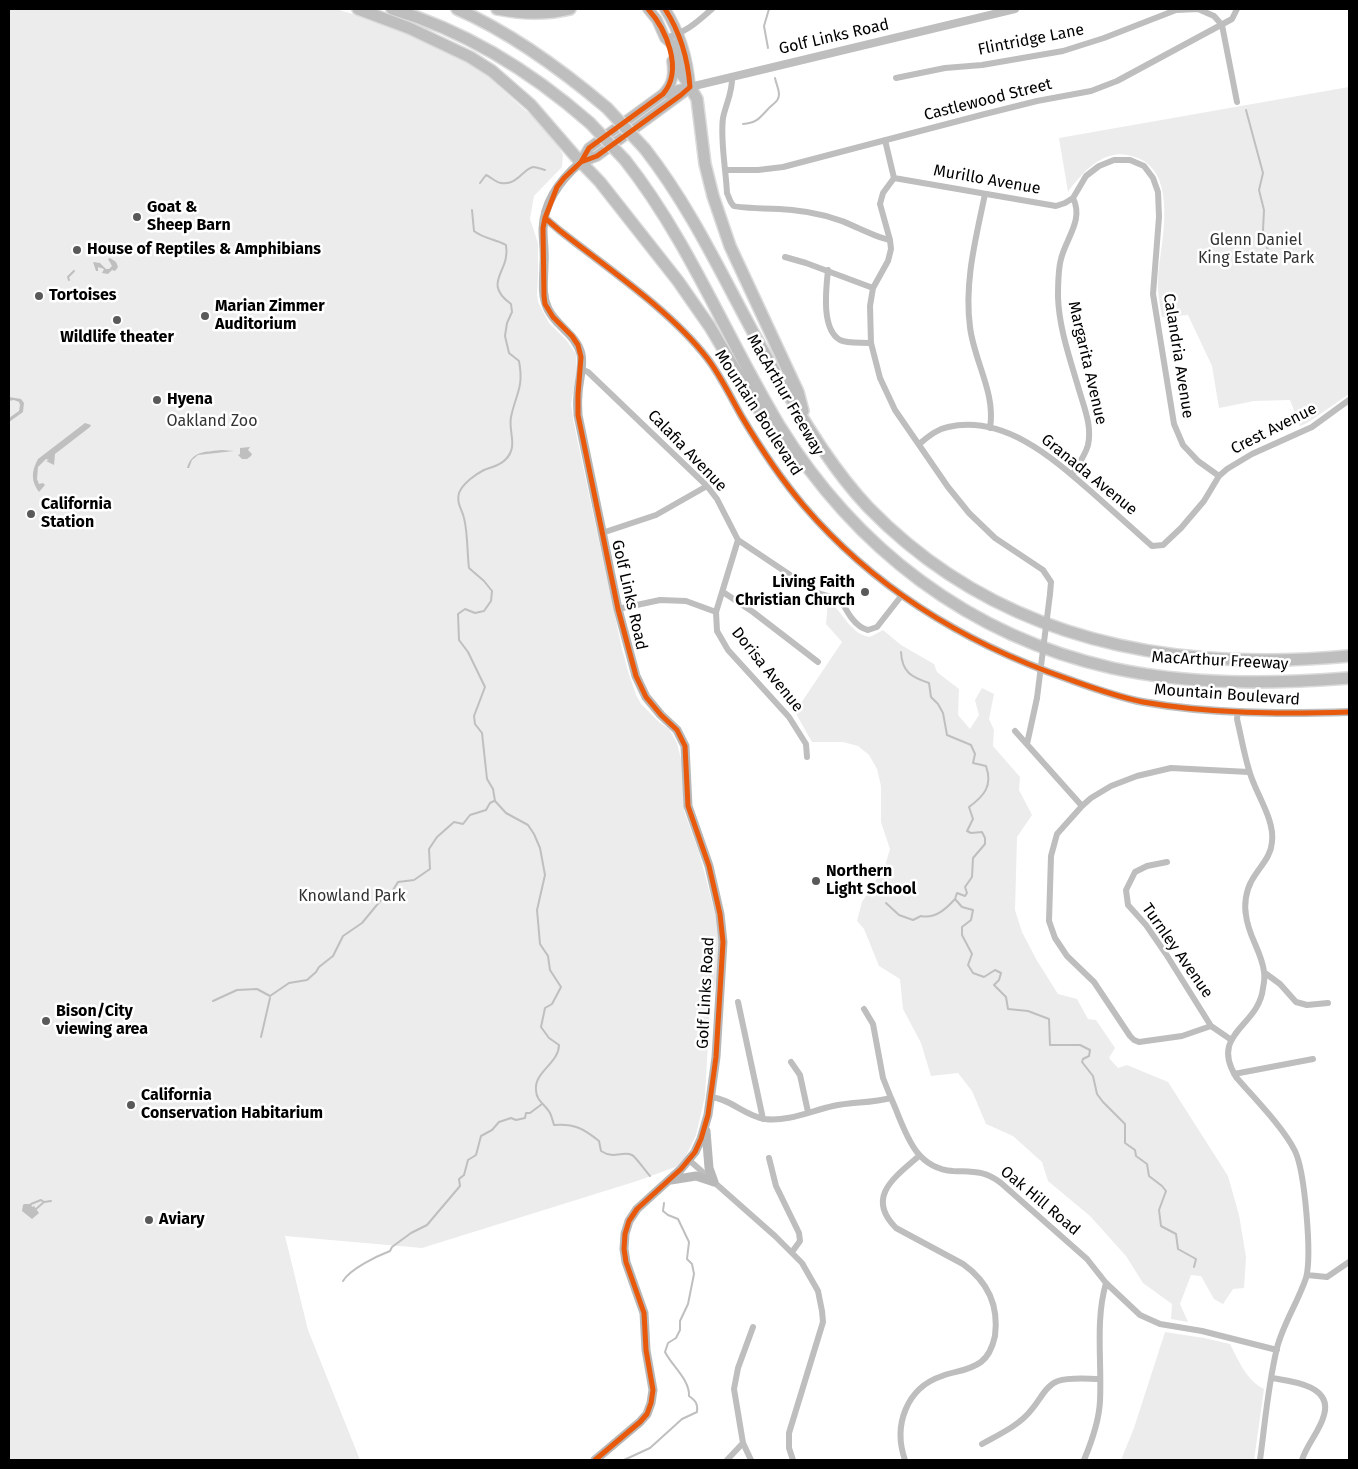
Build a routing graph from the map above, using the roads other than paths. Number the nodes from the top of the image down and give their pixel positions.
1 (358, 9) edge
2 (392, 9) edge
3 (457, 9) edge
4 (498, 9) edge
5 (570, 9) edge
6 (648, 9) edge
7 (665, 9) edge
8 (712, 9) edge
9 (1015, 9) edge
10 (1237, 9) edge
11 (1222, 25) junction
12 (678, 34) junction
13 (666, 38) junction
14 (732, 76) junction
15 (896, 78) dead end
16 (690, 87) junction
17 (664, 94) junction
18 (1237, 102) dead end
19 (885, 140) junction
20 (581, 162) junction
21 (726, 170) junction
22 (894, 178) junction
23 (985, 194) junction
24 (1073, 198) junction
25 (545, 218) junction
26 (890, 240) junction
27 (785, 257) dead end
28 (828, 270) junction
29 (873, 288) junction
30 (871, 343) junction
31 (581, 369) junction
32 (1349, 400) edge
33 (807, 425) junction
34 (990, 428) junction
35 (919, 444) junction
36 (1072, 474) junction
37 (1219, 476) junction
38 (708, 486) junction
39 (832, 499) junction
40 (602, 533) junction
41 (738, 540) junction
42 (1152, 546) joint
43 (723, 592) junction
44 (902, 595) junction
45 (618, 609) junction
46 (716, 612) junction
47 (1349, 656) edge
48 (818, 662) dead end
49 (1349, 678) edge
50 (1238, 711) junction
51 (1349, 712) edge
52 (1015, 731) dead end
53 (1027, 744) junction
54 (807, 757) dead end
55 (1249, 772) junction
56 (1082, 806) junction
57 (1167, 862) dead end
58 (1265, 974) junction
59 (738, 1002) dead end
60 (1328, 1003) dead end
61 (864, 1009) dead end
62 (1211, 1026) junction
63 (1230, 1039) junction
64 (1313, 1059) dead end
65 (791, 1062) dead end
66 (1234, 1074) junction
67 (711, 1097) junction
68 (891, 1098) junction
69 (808, 1112) junction
70 (763, 1119) junction
71 (706, 1123) junction
72 (919, 1156) junction
73 (769, 1158) dead end
74 (689, 1160) junction
75 (669, 1180) junction
76 (714, 1182) junction
77 (792, 1252) junction
78 (1349, 1262) edge
79 (1307, 1275) junction
80 (1106, 1283) junction
81 (753, 1327) dead end
82 (1277, 1350) junction
83 (1272, 1378) junction
84 (1100, 1379) junction
85 (743, 1443) junction
86 (982, 1444) dead end
87 (595, 1460) edge
88 (727, 1460) edge
89 (751, 1460) edge
90 (793, 1460) edge
91 (905, 1460) edge
92 (1084, 1460) edge
93 (1260, 1460) edge
94 (1302, 1460) edge

1 - 20 highway
2 - 39 highway, MacArthur Freeway, bridge
3 - 33 highway, MacArthur Freeway, bridge
4 - 5 highway
6 - 13 main road
7 - 12 main road
8 - 12 street
9 - 14 street, Golf Links Road
10 - 11 street, Castlewood Street
11 - 15 street, Flintridge Lane
11 - 18 street
11 - 19 street, Castlewood Street
12 - 13 street
12 - 16 main road
13 - 16 main road
13 - 17 main road
14 - 16 street, Golf Links Road
14 - 21 street
16 - 17 main road, Golf Links Road
16 - 20 main road, Golf Links Road
16 - 33 highway
17 - 20 main road, Golf Links Road
19 - 21 street, Castlewood Street
19 - 22 street
20 - 25 main road, Golf Links Road
20 - 39 highway
21 - 26 street
22 - 23 street, Murillo Avenue
22 - 26 street
23 - 24 street, Murillo Avenue
23 - 34 street
24 - 36 street, Margarita Avenue
24 - 37 street, Calandria Avenue
25 - 31 main road, Golf Links Road
25 - 44 street, Mountain Boulevard
26 - 29 street
27 - 28 street
28 - 29 street
28 - 30 street
29 - 30 street
30 - 35 street
31 - 38 street, Calafia Avenue
31 - 40 main road, Golf Links Road
32 - 37 street, Crest Avenue
33 - 47 highway, MacArthur Freeway
34 - 35 street, Granada Avenue
34 - 36 street, Granada Avenue
35 - 53 street, bridge
36 - 42 street, Granada Avenue
37 - 42 street, Crest Avenue
38 - 40 street
38 - 41 street, Calafia Avenue
39 - 49 highway, MacArthur Freeway
40 - 45 main road, Golf Links Road
41 - 43 street, Dorisa Avenue
41 - 44 street
43 - 46 street, Dorisa Avenue
43 - 48 street
44 - 50 street, Mountain Boulevard
45 - 46 street
45 - 67 main road, Golf Links Road
46 - 54 street, Dorisa Avenue
50 - 51 street, Mountain Boulevard
50 - 55 street
52 - 53 street
53 - 56 street
55 - 56 street
55 - 58 street
56 - 62 street
57 - 62 street, Turnley Avenue
58 - 60 street
58 - 63 street
59 - 70 street
61 - 68 street
62 - 63 street, Turnley Avenue
63 - 66 street
64 - 66 street
65 - 69 street
66 - 79 street
67 - 70 street
67 - 71 main road, Golf Links Road
68 - 69 street
68 - 72 street
69 - 70 street
71 - 74 main road, Golf Links Road
71 - 76 main road
72 - 80 street, Oak Hill Road
72 - 91 street
73 - 77 street
74 - 75 main road, Golf Links Road
74 - 76 street
75 - 76 main road
75 - 87 main road, Golf Links Road
76 - 77 street
77 - 90 street
78 - 79 street
79 - 82 street
80 - 82 street, Oak Hill Road
80 - 84 street
81 - 85 street
82 - 83 street
83 - 93 street
83 - 94 street
84 - 86 street
84 - 92 street
85 - 88 street
85 - 89 street

